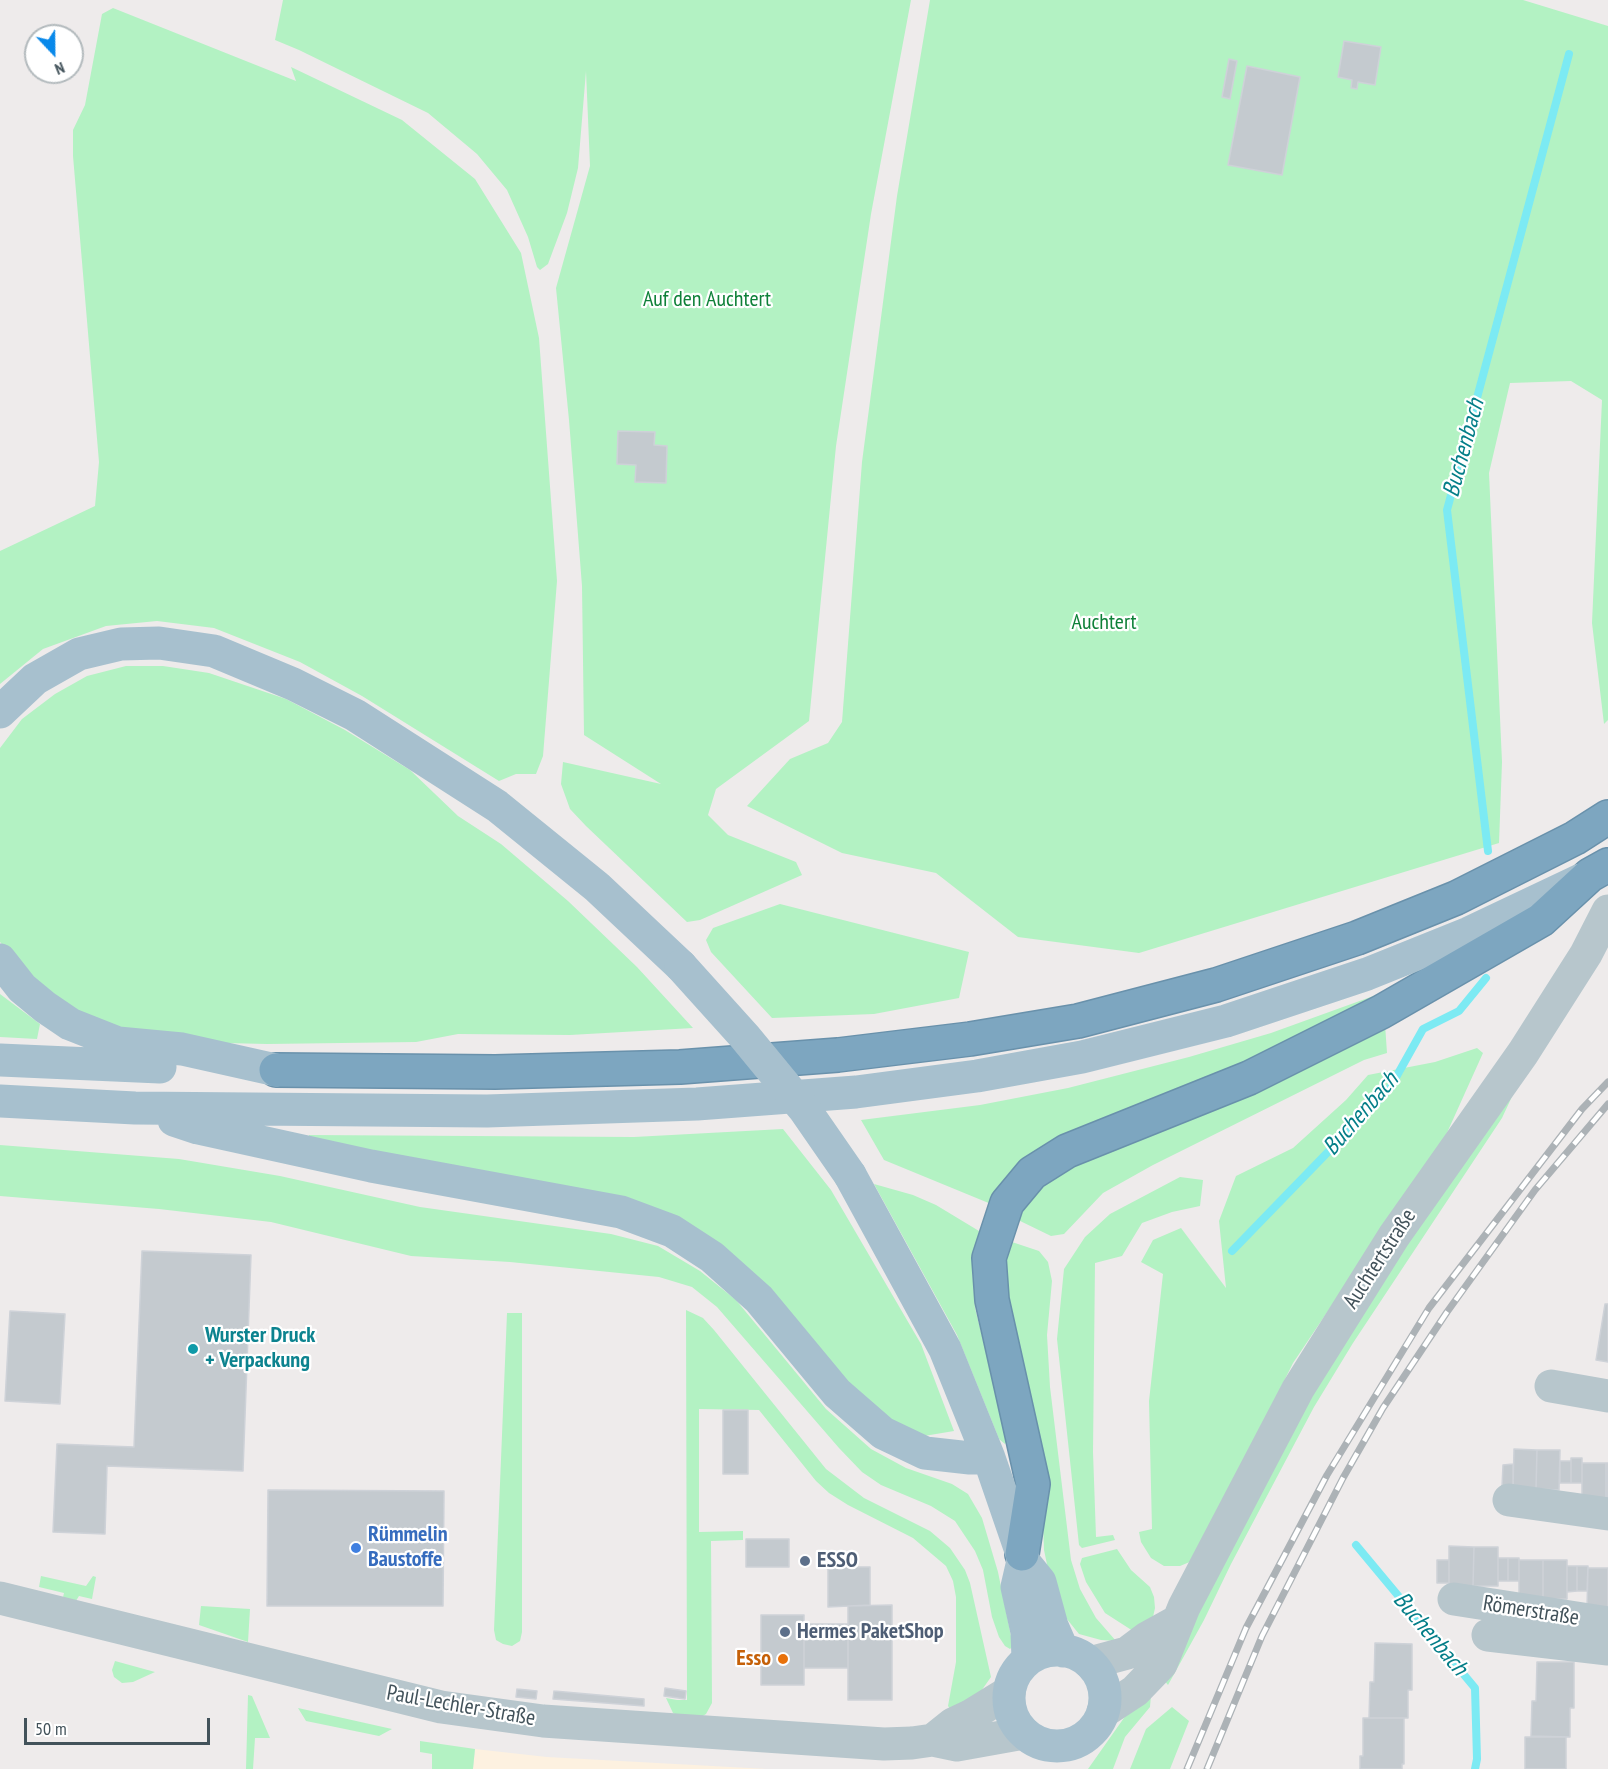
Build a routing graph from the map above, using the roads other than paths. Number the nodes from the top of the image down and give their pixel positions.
1 (0, 712) edge
2 (1608, 817) edge
3 (1599, 870) edge
4 (1608, 911) edge
5 (0, 960) edge
6 (0, 1060) edge
7 (276, 1070) junction
8 (0, 1101) edge
9 (135, 1108) junction
10 (1551, 1386) dead end
11 (1608, 1396) edge
12 (989, 1458) junction
13 (1509, 1500) dead end
14 (1608, 1514) edge
15 (1022, 1558) junction
16 (0, 1598) edge
17 (1454, 1599) dead end
18 (1176, 1622) junction
19 (1608, 1623) edge
20 (1488, 1635) dead end
21 (1608, 1649) edge
22 (1076, 1657) junction
23 (1028, 1659) junction
24 (1009, 1692) junction
25 (1103, 1712) junction
26 (933, 1740) junction
27 (1036, 1748) edge
28 (1074, 1756) edge

1 - 12 main road, bridge
2 - 7 highway
3 - 9 main road
3 - 15 highway
4 - 18 street, Auchtertstraße
5 - 7 main road
6 - 7 main road
8 - 9 main road
9 - 12 main road
10 - 11 street
12 - 15 main road
13 - 14 street
15 - 22 main road
15 - 23 main road
16 - 26 street, Paul-Lechler-Straße
17 - 19 street, Römerstraße
18 - 22 street
18 - 25 street, Auchtertstraße
20 - 21 street, Römerstraße
22 - 23 main road
22 - 25 main road
23 - 24 main road
24 - 26 street
24 - 27 main road
25 - 28 main road
26 - 27 street, Paul-Lechler-Straße
27 - 28 main road

